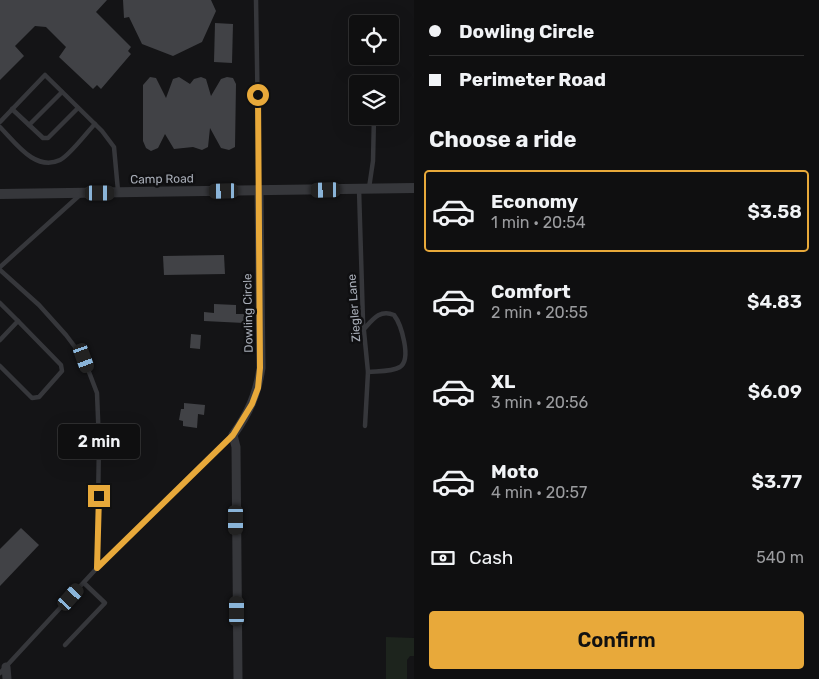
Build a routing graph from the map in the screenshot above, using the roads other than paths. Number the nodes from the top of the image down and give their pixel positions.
1 (256, 0) edge
2 (62, 92) junction
3 (78, 108) junction
4 (12, 109) junction
5 (0, 122) edge
6 (95, 124) junction
7 (29, 125) junction
8 (374, 125) edge
9 (0, 127) edge
10 (414, 188) edge
11 (364, 189) junction
12 (259, 191) junction
13 (82, 193) junction
14 (118, 193) junction
15 (0, 194) edge
16 (0, 268) edge
17 (0, 303) edge
18 (18, 321) junction
19 (364, 329) junction
20 (0, 340) edge
21 (0, 366) edge
22 (368, 372) junction
23 (365, 426) dead end
24 (233, 435) junction
25 (97, 568) junction
26 (84, 583) junction
27 (65, 645) dead end
28 (3, 670) edge
29 (7, 679) edge
30 (238, 679) edge

1 - 12 lane, Dowling Circle
2 - 3 lane
2 - 4 lane
2 - 7 lane
3 - 6 lane
3 - 7 lane
4 - 5 lane
4 - 7 lane
6 - 9 lane
6 - 14 lane
8 - 11 lane, Ziegler Lane
10 - 11 street, Camp Road
11 - 12 street, Camp Road
11 - 19 lane, Ziegler Lane
12 - 14 street, Camp Road
12 - 24 street, Dowling Circle
13 - 14 street, Camp Road
13 - 15 street, Camp Road
13 - 16 lane
16 - 25 lane
17 - 18 lane
18 - 20 lane
18 - 21 lane
19 - 22 lane, Ziegler Lane
19 - 22 lane
22 - 23 lane, Ziegler Lane
24 - 25 lane
24 - 30 street
25 - 26 lane
26 - 27 lane
26 - 28 lane
28 - 29 street

